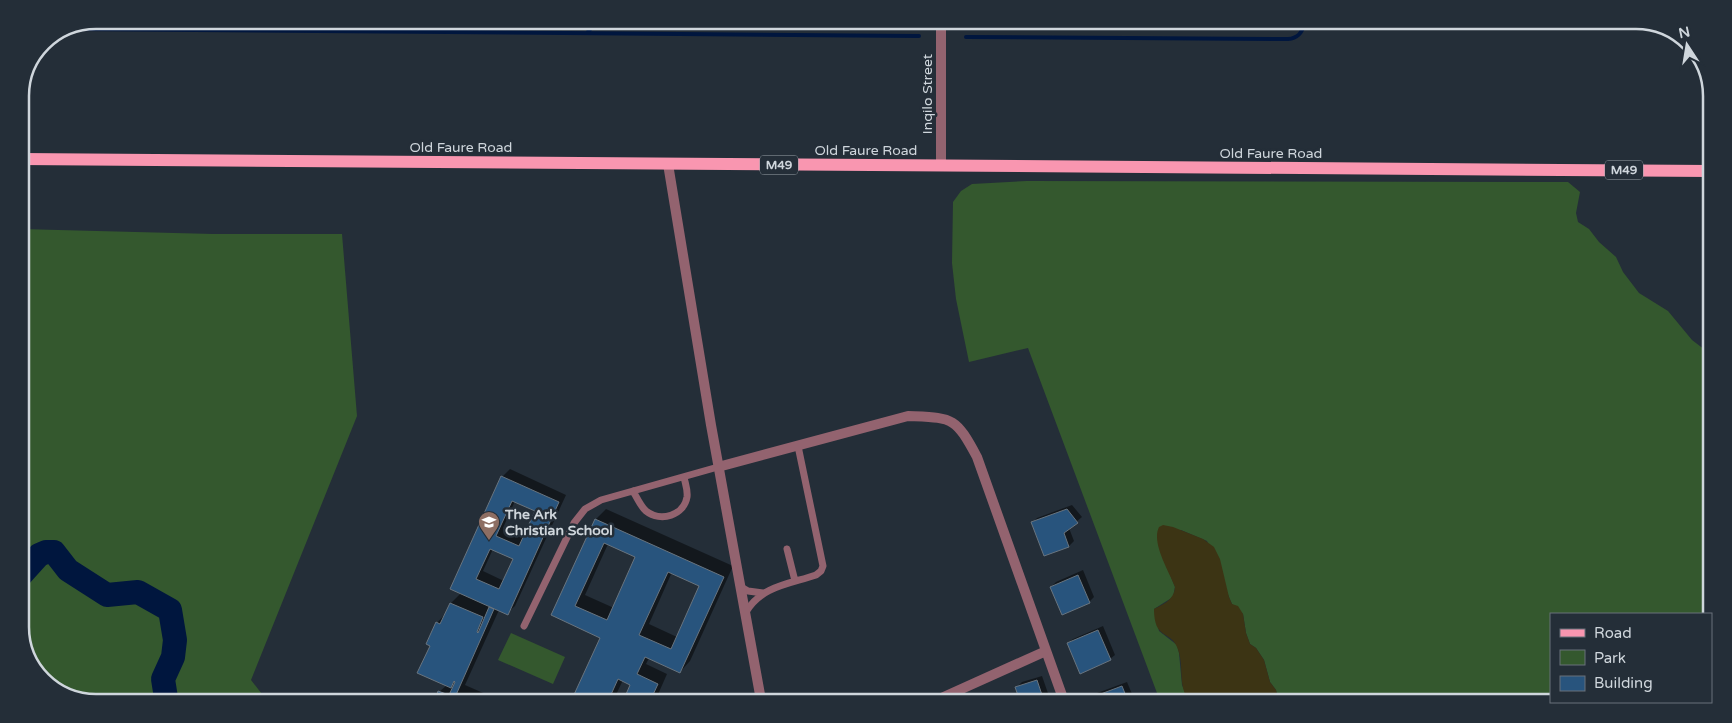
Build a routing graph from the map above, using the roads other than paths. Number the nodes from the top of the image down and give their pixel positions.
1 (941, 29) edge
2 (29, 159) edge
3 (668, 164) junction
4 (941, 166) junction
5 (1703, 171) edge
6 (798, 446) junction
7 (718, 467) junction
8 (684, 477) junction
9 (633, 491) junction
10 (786, 550) dead end
11 (794, 581) junction
12 (741, 587) junction
13 (763, 593) junction
14 (746, 612) junction
15 (524, 626) dead end
16 (1046, 651) junction
17 (760, 694) edge
18 (950, 694) edge
19 (1061, 694) edge

1 - 4 street, Inqilo Street
2 - 3 main road, Old Faure Road / M49
3 - 4 main road, Old Faure Road / M49
3 - 7 street
4 - 5 main road, Old Faure Road / M49
6 - 7 street
6 - 11 lane
6 - 16 street
7 - 8 lane
7 - 12 street
8 - 9 lane
8 - 9 lane
9 - 15 lane
10 - 11 lane
11 - 13 lane
12 - 13 lane
12 - 14 street
13 - 14 lane
14 - 17 street
16 - 18 street
16 - 19 street

